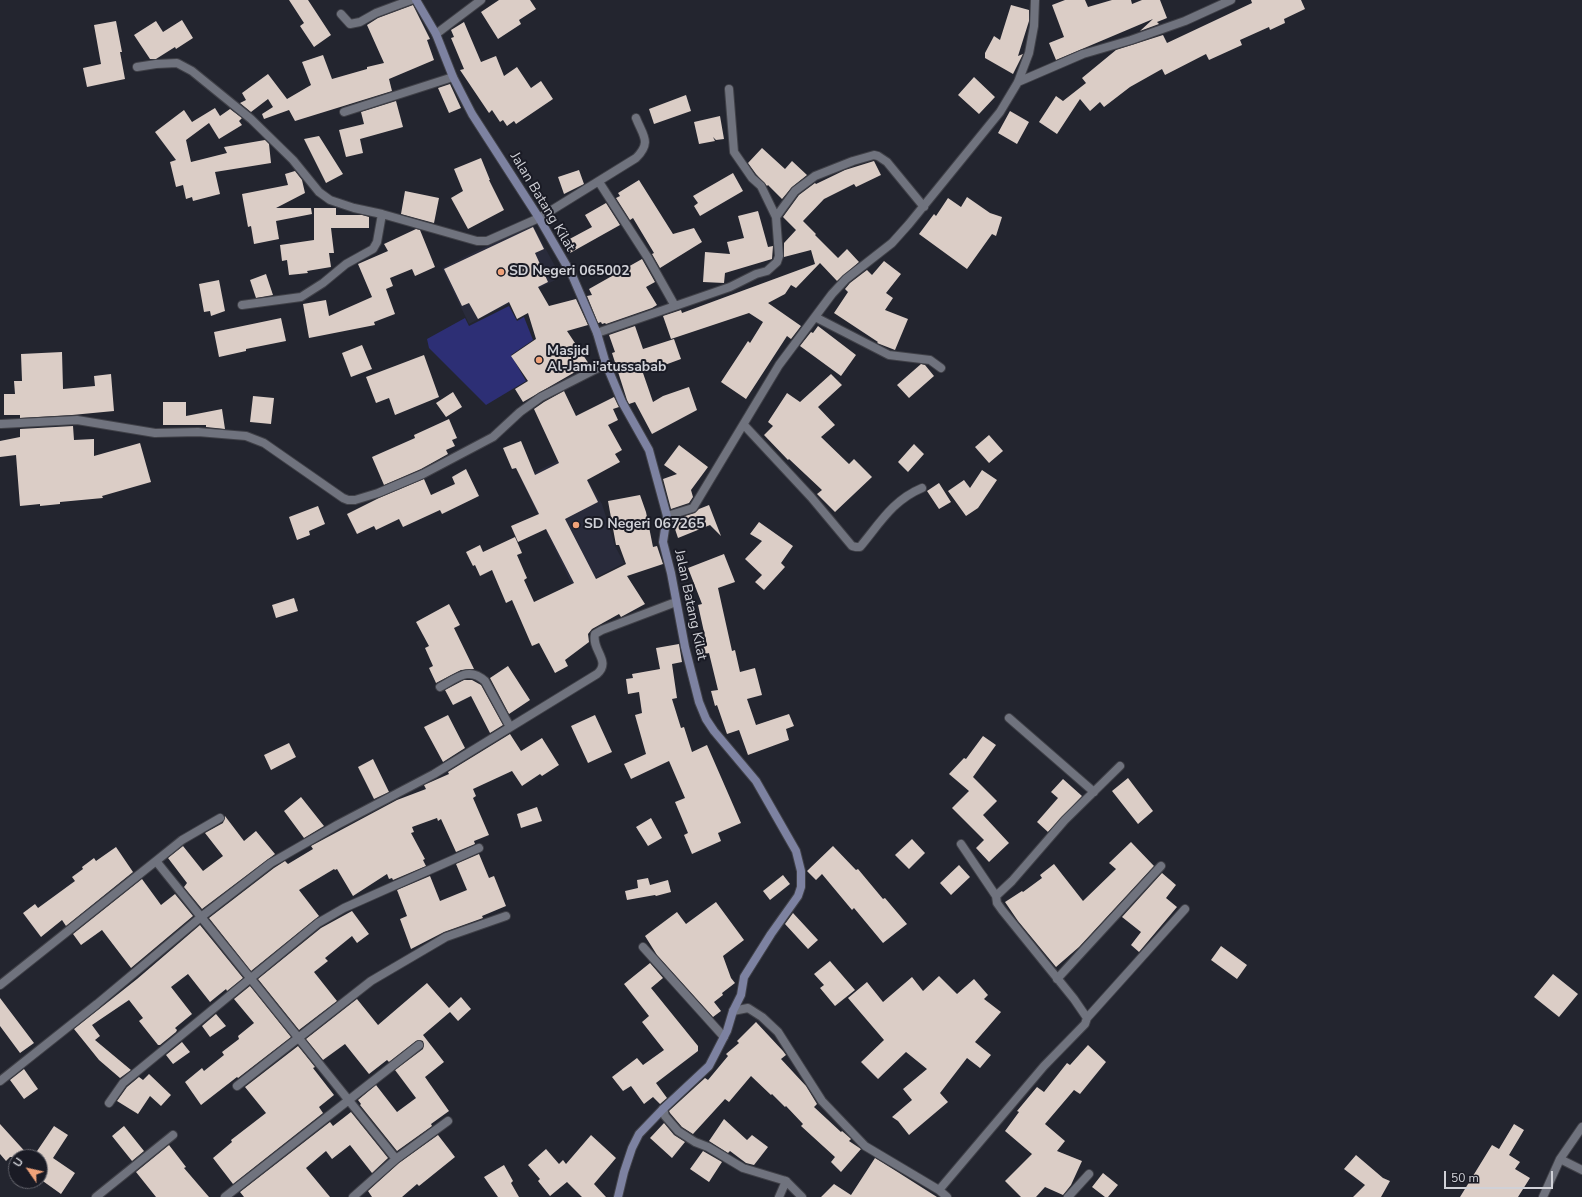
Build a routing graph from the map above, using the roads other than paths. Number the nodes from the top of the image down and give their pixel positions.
1 (411, 0) edge
2 (416, 0) edge
3 (481, 0) edge
4 (1035, 0) edge
5 (1231, 0) edge
6 (341, 14) dead end
7 (436, 34) junction
8 (137, 67) dead end
9 (453, 77) junction
10 (1018, 82) junction
11 (729, 89) dead end
12 (344, 112) dead end
13 (636, 118) dead end
14 (600, 182) junction
15 (924, 207) junction
16 (382, 214) junction
17 (776, 217) junction
18 (540, 218) junction
19 (242, 305) dead end
20 (675, 306) junction
21 (815, 317) junction
22 (597, 333) junction
23 (606, 364) junction
24 (941, 368) dead end
25 (1, 424) dead end
26 (744, 425) junction
27 (922, 488) dead end
28 (667, 516) junction
29 (676, 602) junction
30 (440, 686) dead end
31 (1009, 718) dead end
32 (510, 727) junction
33 (1120, 766) dead end
34 (1094, 792) junction
35 (220, 818) dead end
36 (961, 844) dead end
37 (479, 848) dead end
38 (156, 861) junction
39 (1161, 866) dead end
40 (996, 896) junction
41 (1185, 909) dead end
42 (506, 916) dead end
43 (201, 917) junction
44 (643, 947) dead end
45 (251, 978) junction
46 (1057, 979) junction
47 (0, 985) edge
48 (733, 1010) junction
49 (1088, 1018) junction
50 (724, 1037) junction
51 (299, 1038) junction
52 (419, 1045) dead end
53 (0, 1081) edge
54 (237, 1086) dead end
55 (349, 1100) junction
56 (109, 1103) dead end
57 (663, 1109) junction
58 (448, 1121) dead end
59 (1582, 1127) edge
60 (174, 1135) dead end
61 (396, 1159) junction
62 (1560, 1159) junction
63 (1582, 1170) edge
64 (1089, 1174) dead end
65 (786, 1181) junction
66 (939, 1190) junction
67 (96, 1197) edge
68 (225, 1197) edge
69 (353, 1197) edge
70 (618, 1197) edge
71 (779, 1197) edge
72 (802, 1197) edge
73 (947, 1197) edge
74 (1068, 1197) edge
75 (1543, 1197) edge

1 - 6 street
2 - 7 street, Jalan Batang Kilat
3 - 7 street
4 - 10 street
5 - 10 street
7 - 9 street, Jalan Batang Kilat
8 - 16 street
9 - 12 street
9 - 18 street, Jalan Batang Kilat
10 - 15 street
11 - 17 street
13 - 14 street
14 - 18 street
14 - 20 street
15 - 17 street
15 - 21 street
16 - 18 street
16 - 19 street
17 - 20 street
18 - 22 street, Jalan Batang Kilat
20 - 22 street
21 - 24 street
21 - 26 street
22 - 23 street, Jalan Batang Kilat
23 - 25 street
23 - 28 street, Jalan Batang Kilat
26 - 27 street
26 - 28 street
28 - 29 street, Jalan Batang Kilat
29 - 32 street
29 - 48 street, Jalan Batang Kilat
30 - 32 street
31 - 34 street
32 - 43 street
33 - 34 street
34 - 40 street
35 - 38 street
36 - 40 street
37 - 45 street
38 - 43 street
38 - 47 street
39 - 46 street
40 - 46 street
41 - 49 street
42 - 51 street
43 - 45 street
43 - 53 street
44 - 50 street
45 - 51 street
45 - 56 street
46 - 49 street
48 - 50 street, Jalan Batang Kilat
48 - 66 street
49 - 66 street
50 - 57 street, Jalan Batang Kilat
51 - 54 street
51 - 55 street
52 - 55 street
55 - 61 street
55 - 68 street
57 - 65 street
57 - 70 street, Jalan Batang Kilat
58 - 61 street
59 - 62 street
60 - 67 street
61 - 69 street
62 - 63 street
62 - 75 street
64 - 74 street
65 - 71 street
65 - 72 street
66 - 73 street

